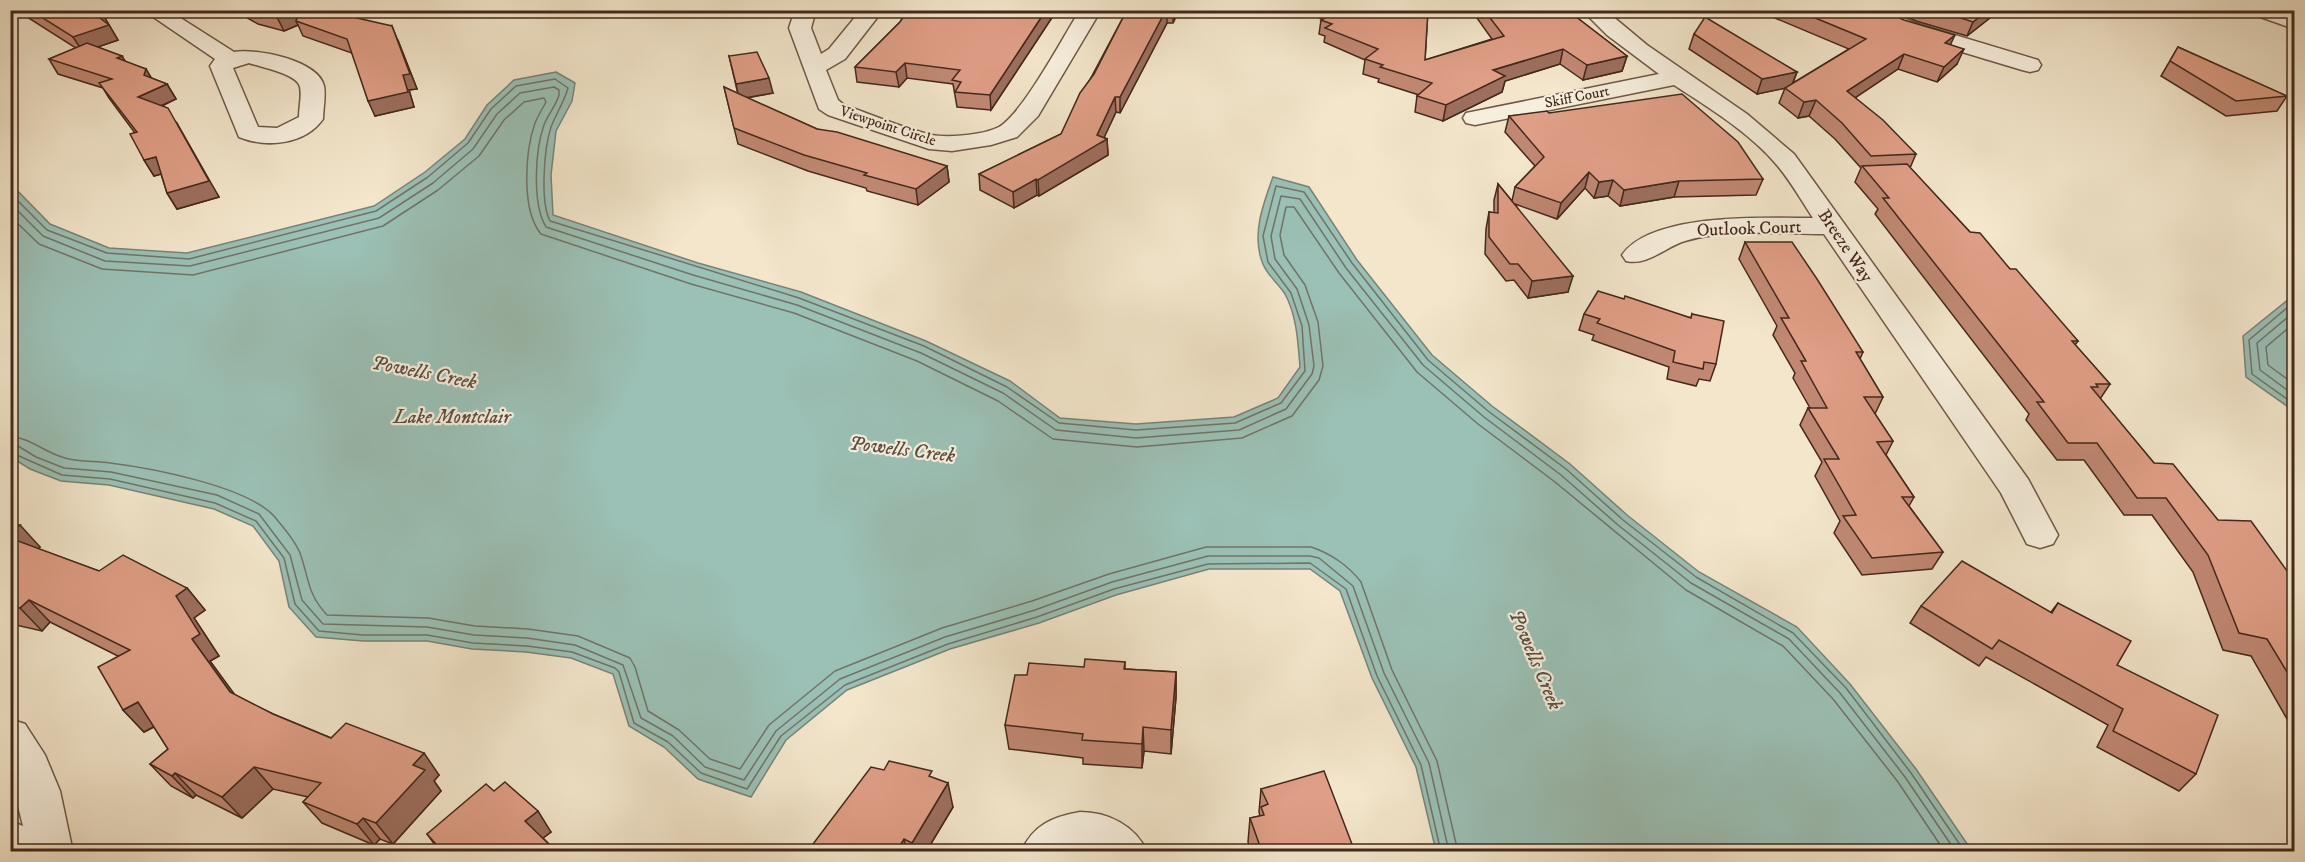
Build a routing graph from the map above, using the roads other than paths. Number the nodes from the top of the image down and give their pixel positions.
1 (153, 10) edge
2 (806, 10) edge
3 (873, 10) edge
4 (1091, 10) edge
5 (1593, 10) edge
6 (1865, 10) edge
7 (2259, 10) edge
8 (2295, 23) edge
9 (230, 59) dead end
10 (2030, 65) dead end
11 (814, 68) junction
12 (1678, 77) junction
13 (1475, 118) dead end
14 (1832, 226) junction
15 (1636, 255) dead end
16 (2040, 535) dead end
17 (10, 736) edge
18 (10, 841) edge
19 (33, 852) edge
20 (51, 852) edge
21 (1043, 852) edge
22 (1125, 852) edge

1 - 9 street
2 - 11 street, Viewpoint Circle
3 - 11 street
4 - 11 street, Viewpoint Circle
5 - 12 street, Breeze Way
6 - 10 street
7 - 8 street
12 - 13 street, Skiff Court
12 - 14 street, Breeze Way
14 - 15 street, Outlook Court
14 - 16 street, Breeze Way
17 - 20 street
18 - 19 street
21 - 22 street

